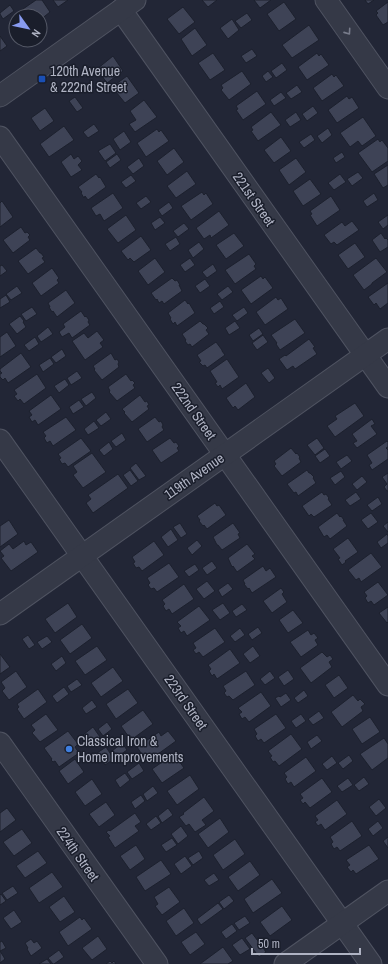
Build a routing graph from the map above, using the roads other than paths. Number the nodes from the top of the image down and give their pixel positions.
1 (326, 0) edge
2 (128, 5) edge
3 (388, 88) edge
4 (0, 96) edge
5 (0, 137) edge
6 (388, 339) edge
7 (365, 355) junction
8 (388, 387) edge
9 (0, 440) edge
10 (225, 454) junction
11 (82, 556) junction
12 (0, 614) edge
13 (388, 685) edge
14 (0, 743) edge
15 (388, 891) edge
16 (342, 923) junction
17 (156, 964) edge
18 (285, 964) edge
19 (371, 964) edge

1 -> 3 street
2 - 4 street
2 - 7 street, 221st Street
5 - 10 street, 222nd Street
6 - 7 street, 119th Avenue
7 - 8 street, 221st Street
7 - 10 street, 119th Avenue
9 - 11 street, 223rd Street
10 - 11 street, 119th Avenue
10 - 13 street, 222nd Street
11 - 12 street, 119th Avenue
11 - 16 street, 223rd Street
14 - 17 street, 224th Street
15 - 16 street
16 - 18 street
16 - 19 street, 223rd Street

